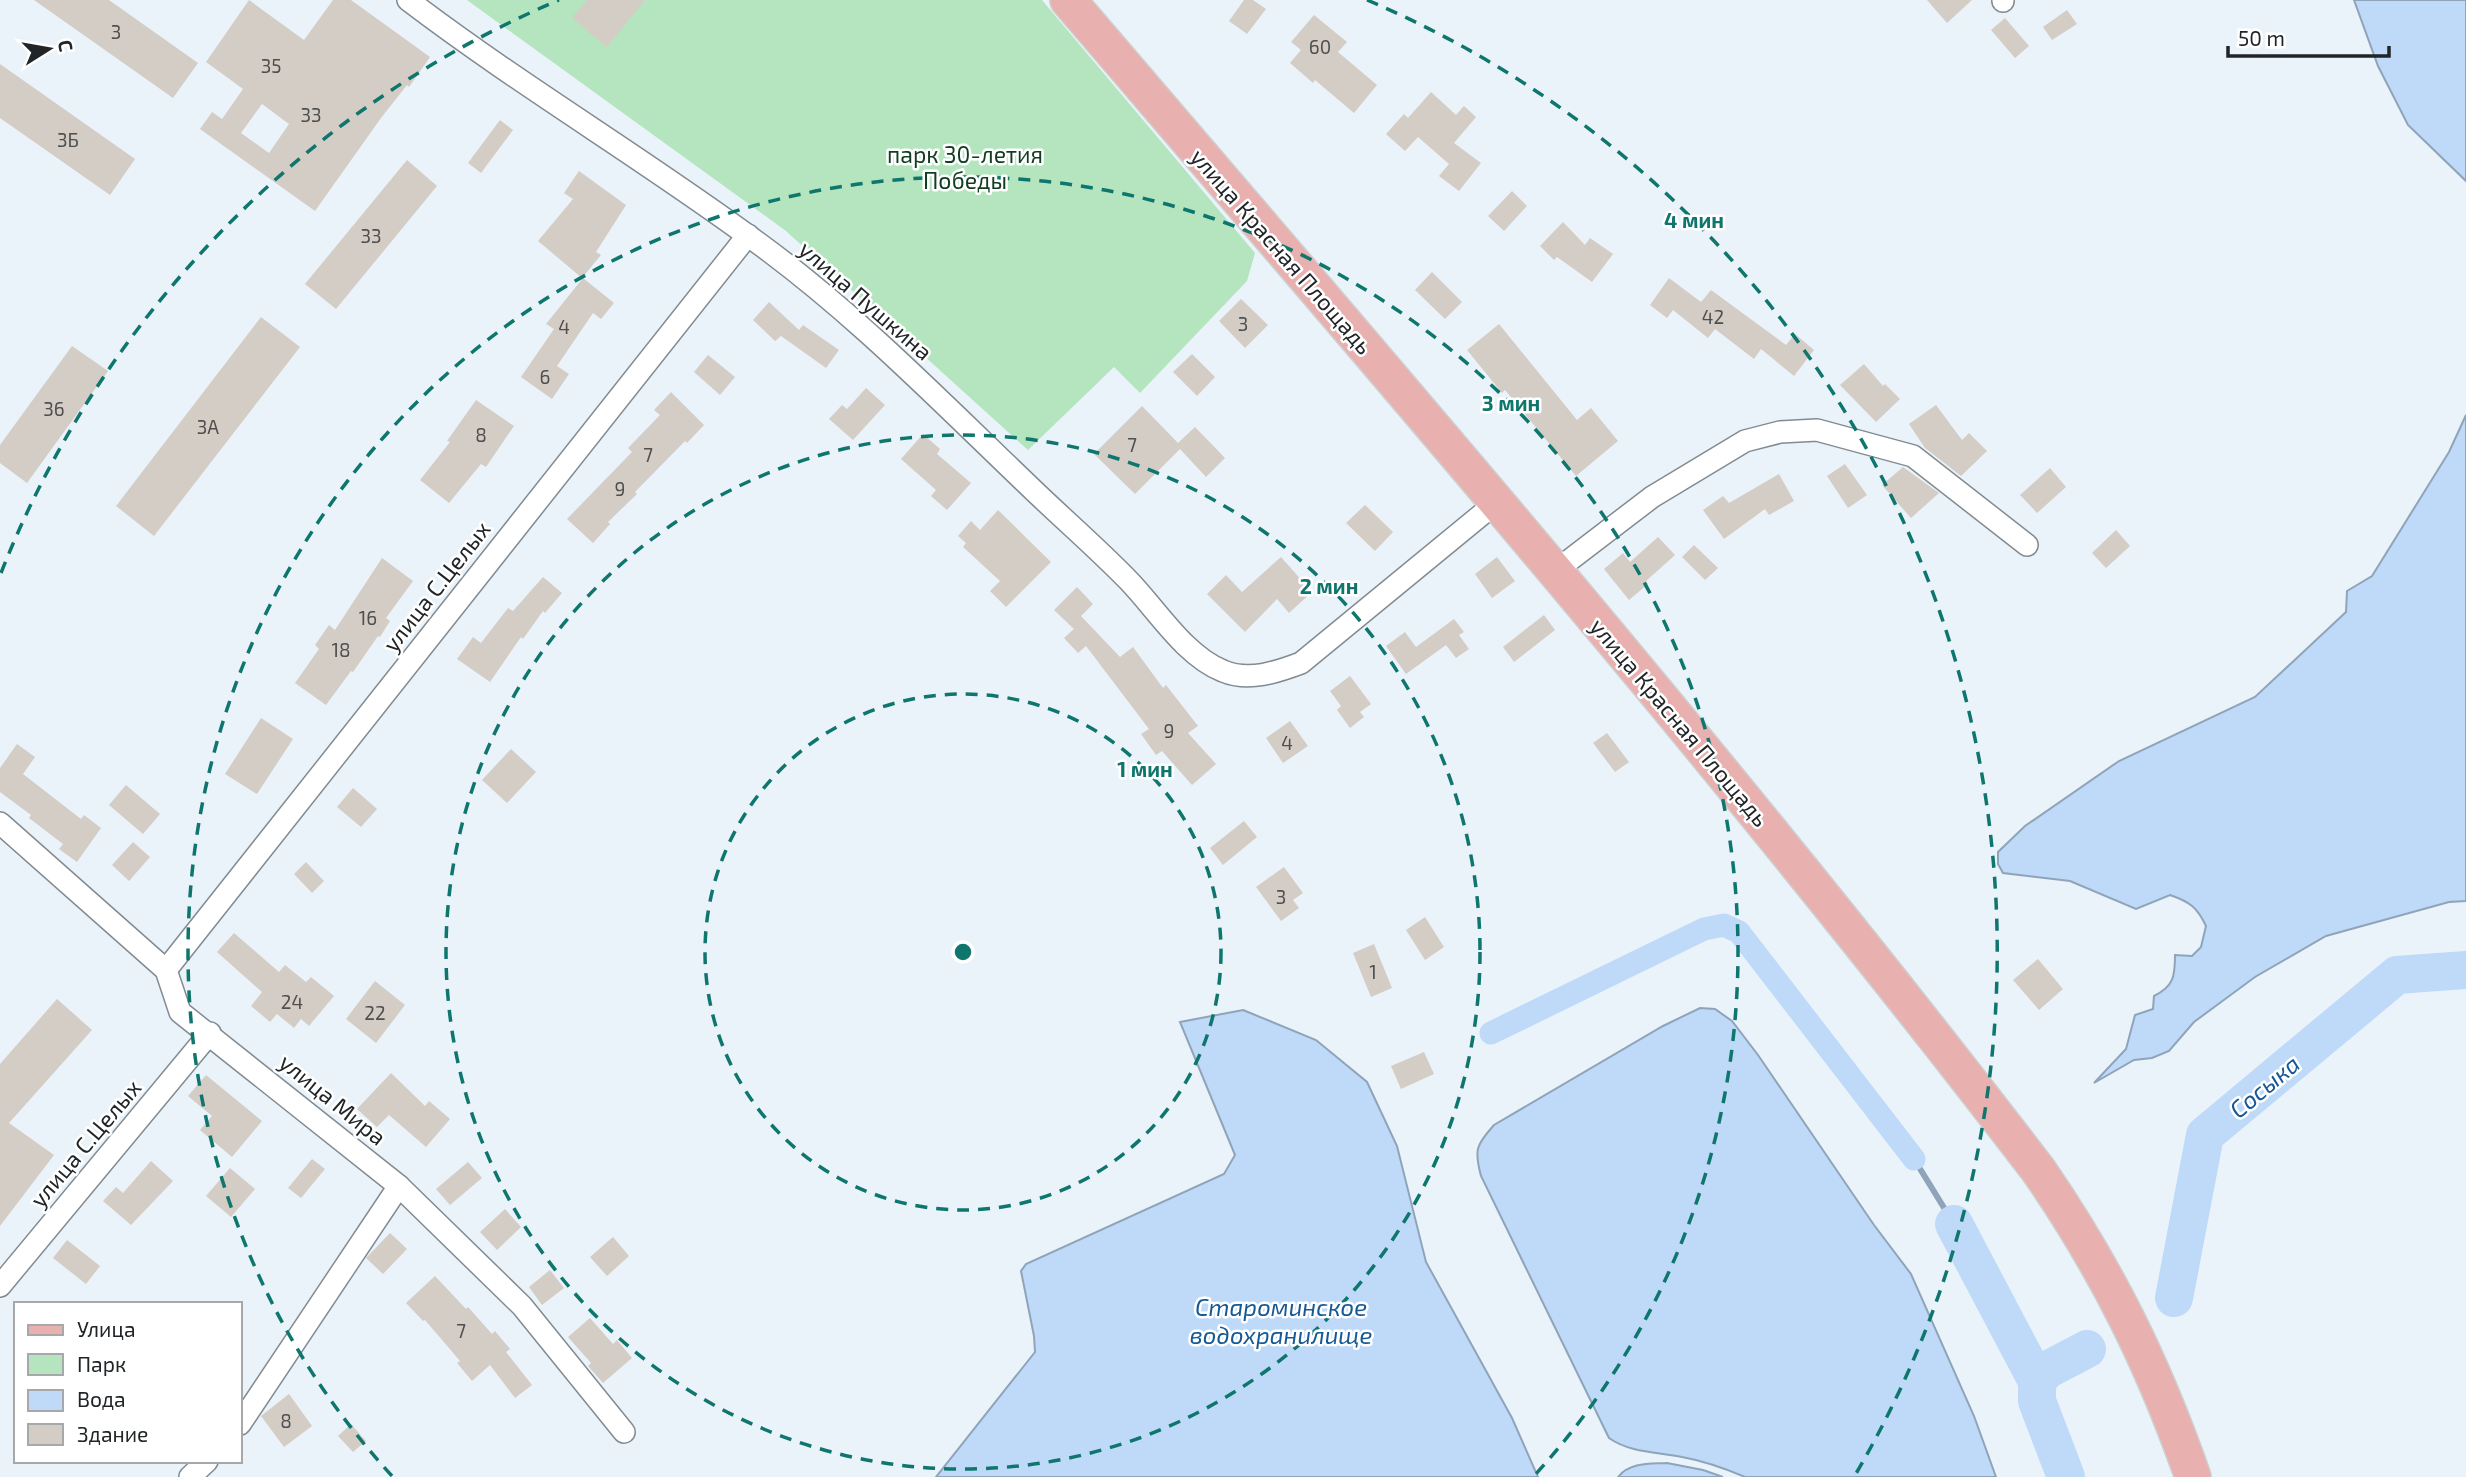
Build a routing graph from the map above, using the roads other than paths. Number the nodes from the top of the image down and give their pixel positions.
1 (408, 0) edge
2 (1068, 0) edge
3 (748, 235) junction
4 (1497, 502) junction
5 (2026, 545) dead end
6 (1554, 572) junction
7 (0, 823) edge
8 (166, 970) junction
9 (210, 1034) junction
10 (399, 1186) junction
11 (0, 1286) edge
12 (242, 1421) edge
13 (624, 1432) dead end
14 (204, 1463) edge
15 (190, 1477) edge
16 (2193, 1477) edge

1 - 3 street, улица Пушкина
2 - 4 main road, улица Красная Площадь
3 - 4 street, улица Пушкина
3 - 8 street, улица С.Целых
4 - 6 main road, улица Красная Площадь
5 - 6 street
6 - 16 main road, улица Красная Площадь
7 - 8 street
8 - 9 street, улица Мира
9 - 10 street, улица Мира
9 - 11 street, улица С.Целых
10 - 12 street
10 - 13 street, улица Мира
14 - 15 street

